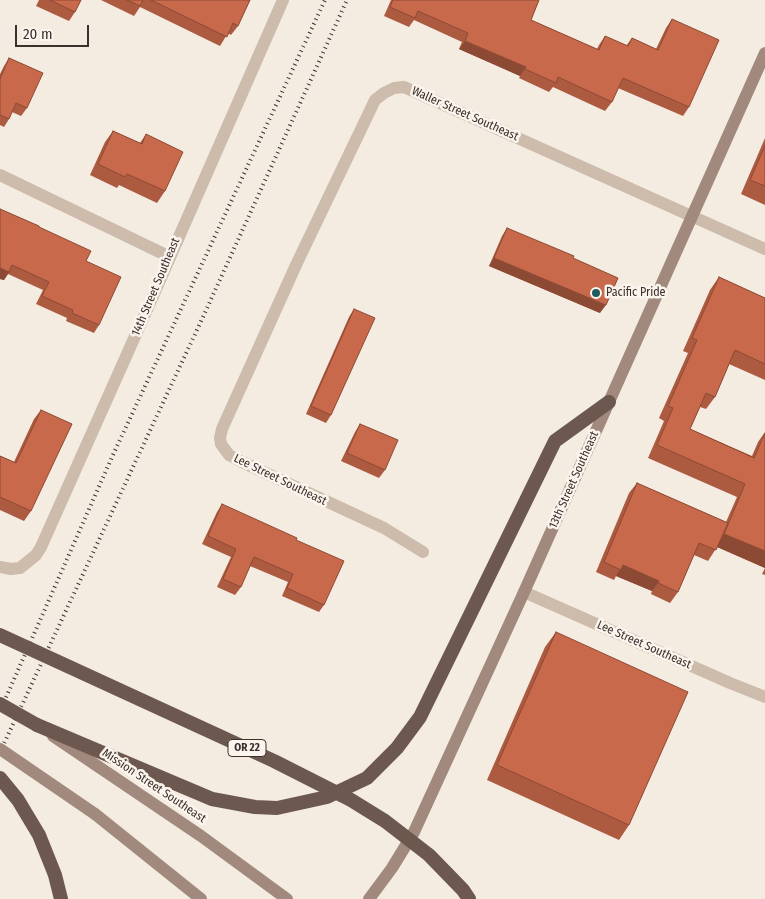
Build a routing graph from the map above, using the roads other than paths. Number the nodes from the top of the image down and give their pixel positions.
1 (282, 0) edge
2 (765, 53) edge
3 (0, 174) edge
4 (692, 216) junction
5 (765, 249) edge
6 (170, 257) junction
7 (609, 402) junction
8 (221, 444) joint
9 (423, 552) dead end
10 (0, 567) edge
11 (524, 592) junction
12 (0, 635) edge
13 (765, 697) edge
14 (0, 704) edge
15 (37, 725) junction
16 (0, 749) edge
17 (0, 778) edge
18 (61, 899) edge
19 (200, 899) edge
20 (287, 899) edge
21 (369, 899) edge
22 (469, 899) edge

1 - 6 street, 14th Street Southeast
2 - 4 main road, 13th Street Southeast
3 - 6 street
4 - 5 street, Waller Street Southeast
4 - 7 main road, 13th Street Southeast
4 - 8 street, Waller Street Southeast
6 - 10 street, 14th Street Southeast
7 - 11 main road, 13th Street Southeast
7 - 15 highway
8 - 9 street, Lee Street Southeast
11 - 13 street, Lee Street Southeast
11 - 21 main road, 13th Street Southeast
12 - 22 highway, OR 22, bridge
14 - 15 highway, Mission Street Southeast, bridge
15 - 20 main road, Mission Street Southeast
16 - 19 main road, bridge
17 - 18 highway

